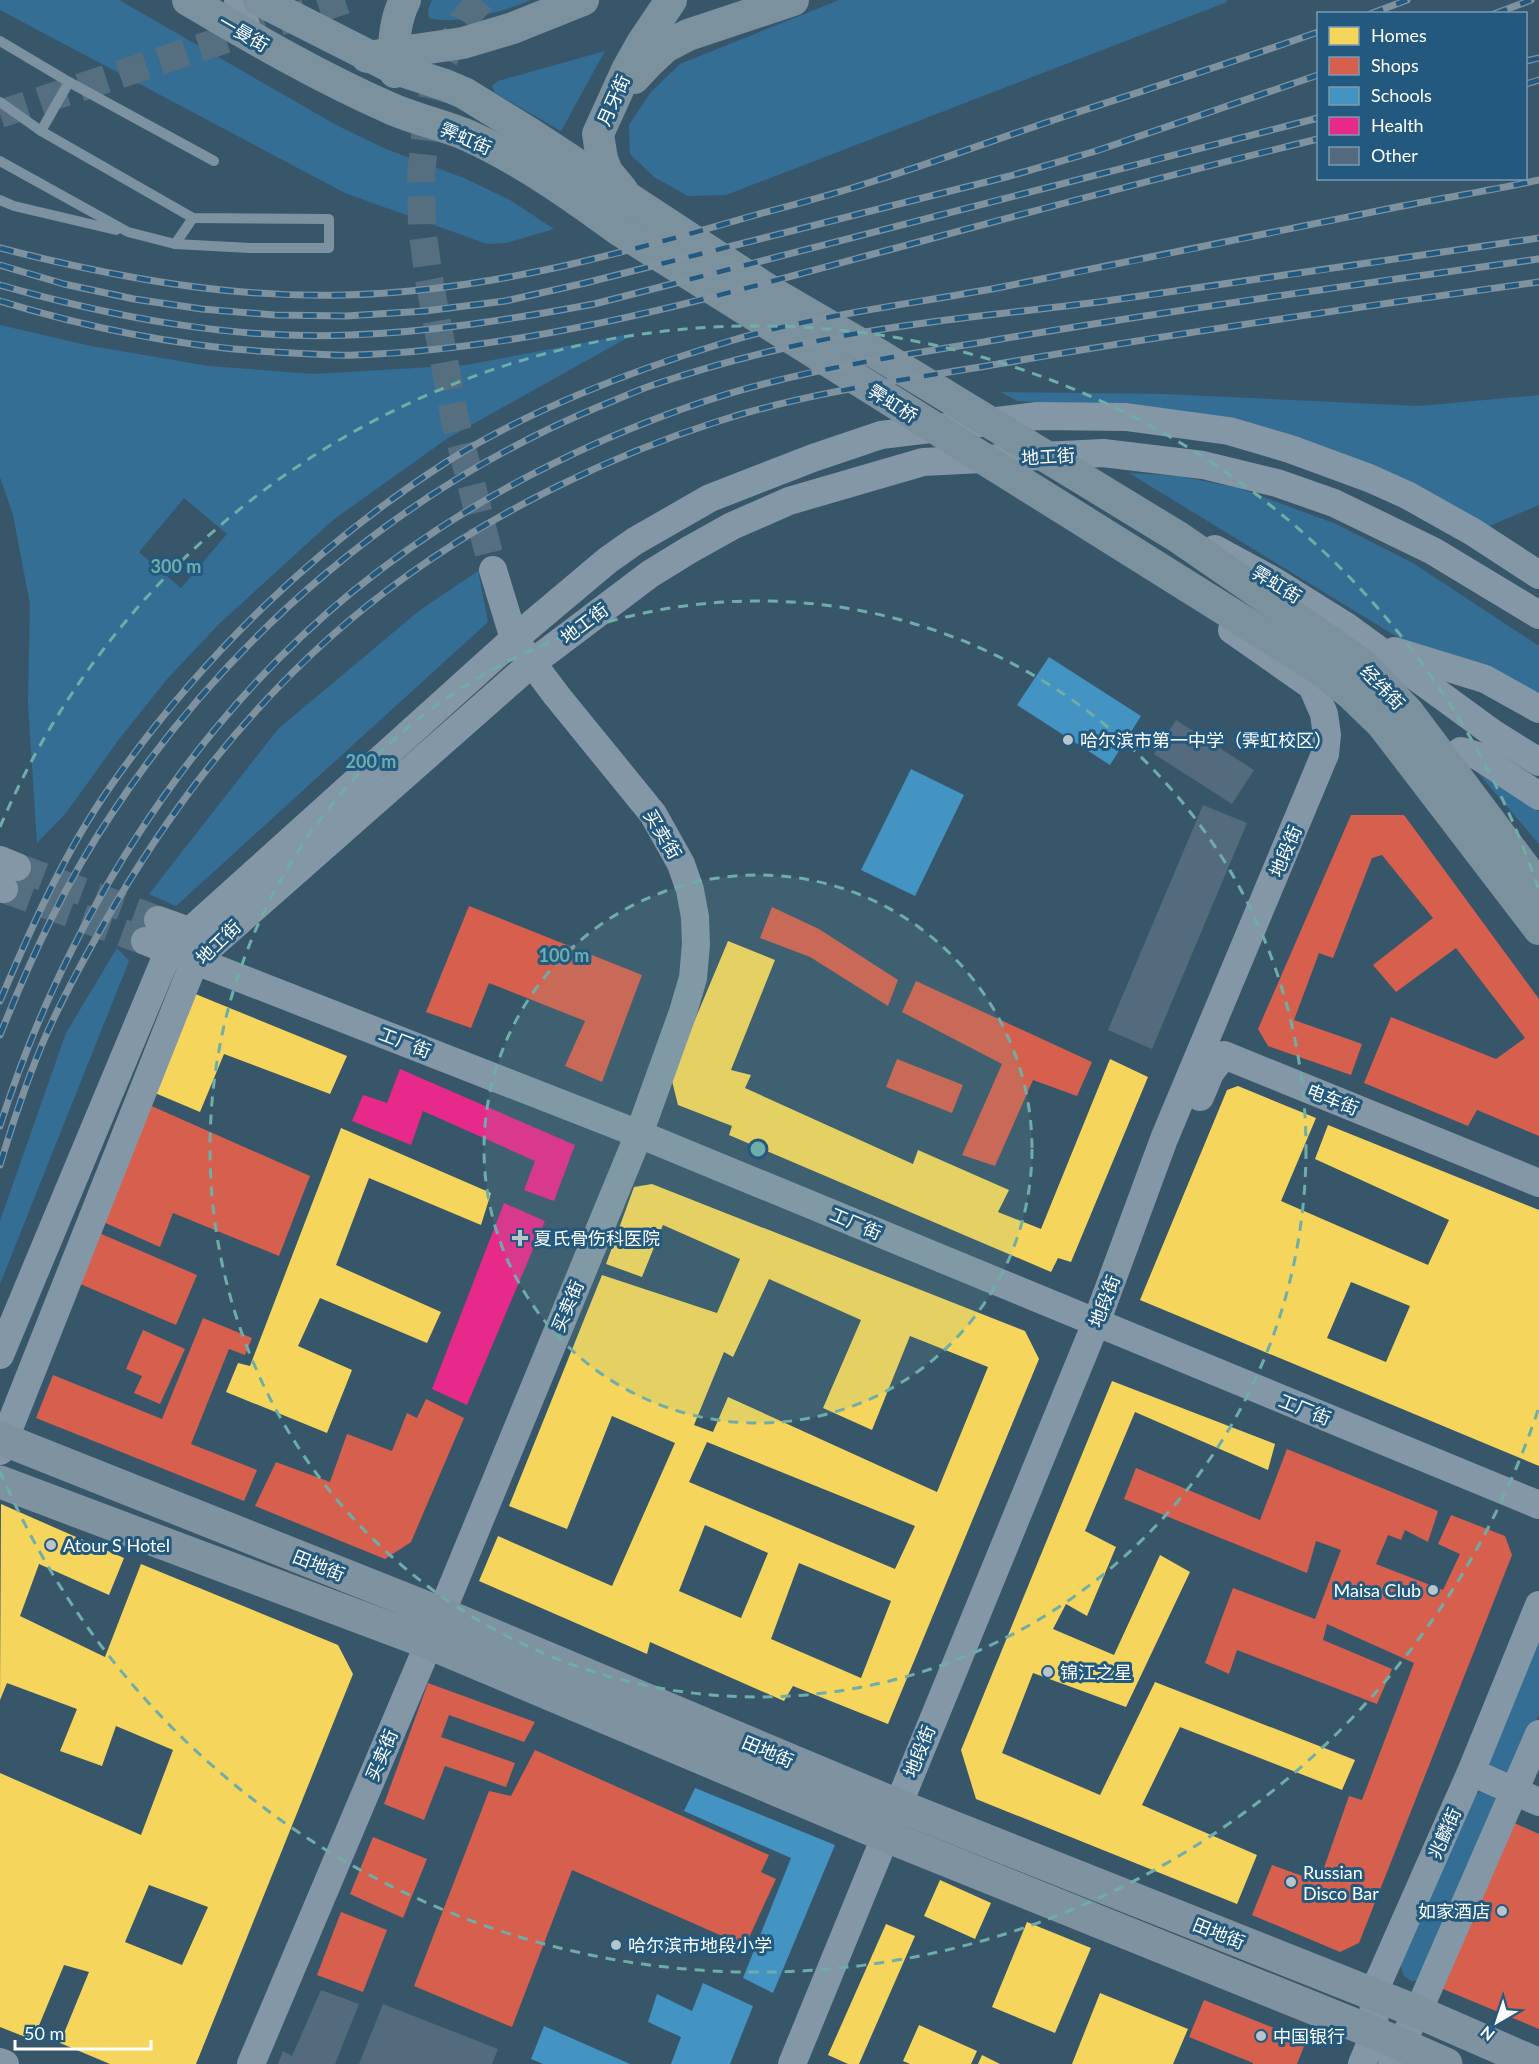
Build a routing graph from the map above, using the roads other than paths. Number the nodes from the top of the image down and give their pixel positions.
1 (188, 0) edge
2 (259, 0) edge
3 (405, 0) edge
4 (583, 0) edge
5 (671, 0) edge
6 (793, 0) edge
7 (222, 6) edge
8 (0, 40) edge
9 (385, 59) junction
10 (301, 66) junction
11 (69, 82) junction
12 (0, 102) edge
13 (609, 112) junction
14 (444, 128) junction
15 (41, 131) junction
16 (0, 160) edge
17 (214, 160) dead end
18 (0, 200) edge
19 (642, 208) junction
20 (193, 218) junction
21 (619, 230) joint
22 (128, 232) junction
23 (175, 244) junction
24 (1178, 537) junction
25 (493, 570) tunnel mouth
26 (1539, 575) edge
27 (1176, 580) junction
28 (1539, 615) edge
29 (514, 639) junction
30 (1370, 642) junction
31 (532, 663) junction
32 (1539, 709) edge
33 (1539, 762) edge
34 (1453, 774) junction
35 (1539, 795) edge
36 (1539, 887) edge
37 (1539, 929) edge
38 (165, 936) junction
39 (195, 960) junction
40 (639, 1134) junction
41 (1164, 1139) junction
42 (1539, 1183) edge
43 (1096, 1323) junction
44 (0, 1355) edge
45 (1, 1443) edge
46 (0, 1482) edge
47 (1539, 1505) edge
48 (1539, 1605) edge
49 (434, 1628) junction
50 (1539, 1734) edge
51 (1471, 1772) junction
52 (1527, 1797) edge
53 (897, 1805) junction
54 (884, 1835) junction
55 (1373, 1994) junction
56 (1418, 2012) junction
57 (1389, 2047) edge
58 (0, 2062) edge
59 (5, 2064) edge
60 (251, 2064) edge
61 (792, 2064) edge
62 (1362, 2064) edge
63 (1446, 2064) edge
64 (1537, 2064) edge

1 - 7 main road, 一曼街
2 - 9 main road, 一曼街
3 - 9 main road
4 - 9 main road
5 - 13 main road, 月牙街
6 - 13 main road
7 - 10 main road, 一曼街
8 - 11 lane
9 - 10 main road
9 - 14 main road
9 - 19 main road, 霁虹街
10 - 14 main road, 霁虹街
11 - 15 lane
11 - 17 lane
12 - 15 lane
13 - 19 main road, 月牙街
14 - 21 main road, 霁虹街
15 - 20 lane
16 - 22 lane
18 - 22 lane
19 - 24 main road, 霁虹桥
20 - 23 lane
20 - 23 lane
21 - 27 main road, 霁虹桥
22 - 23 lane
24 - 30 main road, 霁虹街
24 - 34 main road, 经纬街
25 - 29 main road, 买卖街
26 - 29 main road, 地工街
27 - 37 main road, 经纬街
27 - 41 main road, 地段街
28 - 31 main road, 地工街
29 - 31 main road, 买卖街
29 - 38 main road, 地工街
30 - 32 main road, 霁虹街
30 - 33 main road, 霁虹街
31 - 39 main road, 地工街
31 - 40 main road, 买卖街
34 - 35 main road
34 - 36 main road, 经纬街
38 - 39 main road, 工厂街
38 - 44 main road, 地工街
39 - 40 main road, 工厂街
39 - 45 main road, 地工街
40 - 43 main road, 工厂街
40 - 49 main road, 买卖街
41 - 42 main road, 电车街
41 - 43 main road, 地段街
43 - 47 main road, 工厂街
43 - 53 main road, 地段街
45 - 49 highway, 田地街
46 - 49 highway, 田地街
48 - 51 main road, 兆麟街
49 - 53 highway, 田地街
49 - 54 highway, 田地街
49 - 60 main road, 买卖街
50 - 52 main road, 兆麟街
51 - 52 main road
51 - 55 main road, 兆麟街
52 - 56 main road, 兆麟街
53 - 54 main road, 地段街
53 - 55 highway, 田地街
54 - 57 highway, 田地街
54 - 61 main road, 地段街
55 - 56 highway, 田地街
55 - 57 main road, 兆麟街
56 - 57 main road, 兆麟街
56 - 64 highway, 田地街
57 - 62 main road, 兆麟街
57 - 63 highway, 田地街
58 - 59 main road

